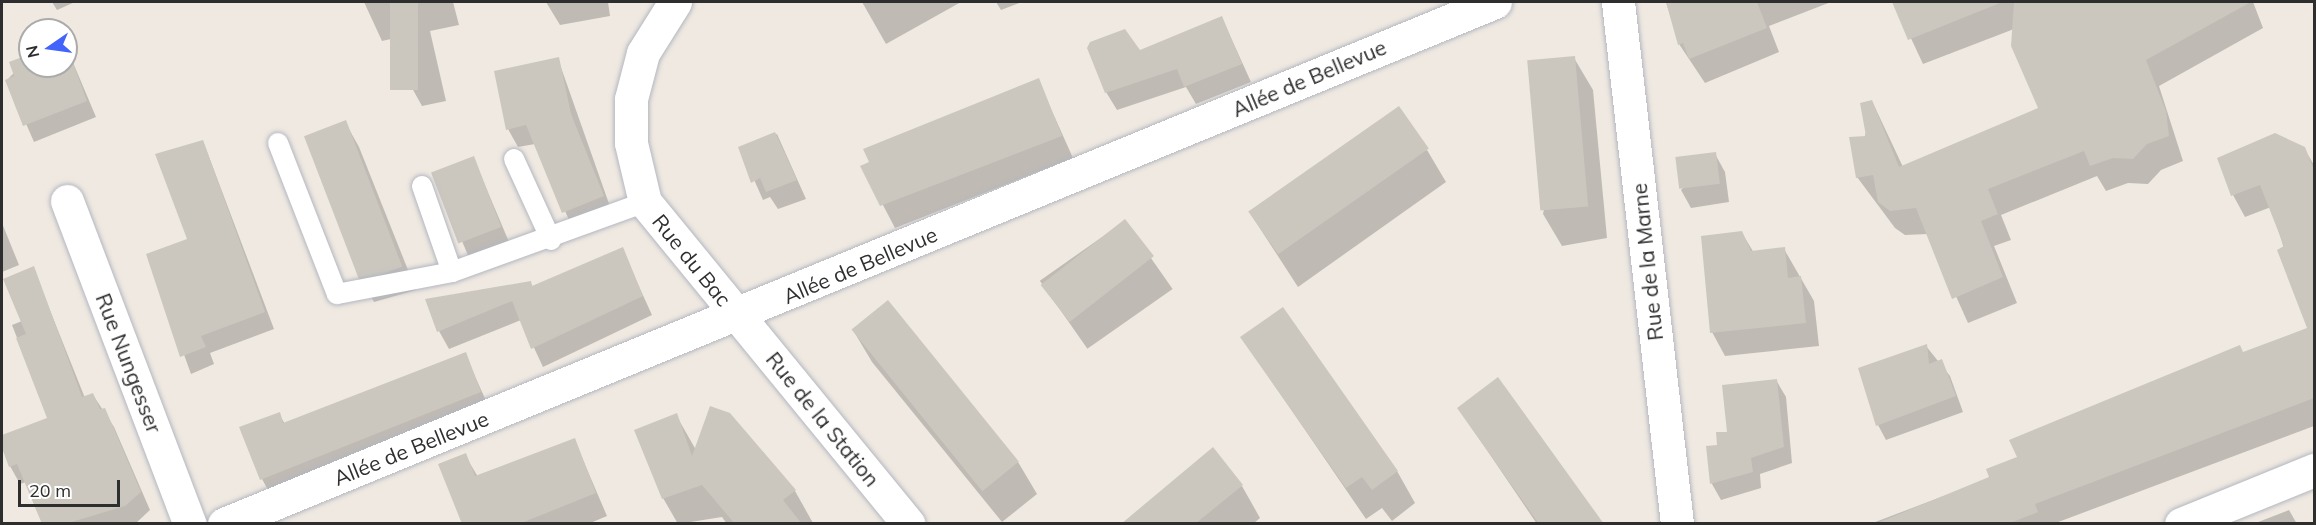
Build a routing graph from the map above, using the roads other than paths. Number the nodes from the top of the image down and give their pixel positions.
1 (675, 2) edge
2 (1495, 2) edge
3 (1617, 2) edge
4 (278, 143) dead end
5 (514, 159) dead end
6 (422, 186) dead end
7 (67, 201) dead end
8 (645, 202) junction
9 (551, 240) junction
10 (452, 272) junction
11 (737, 316) junction
12 (2314, 470) edge
13 (190, 524) edge
14 (224, 524) edge
15 (909, 524) edge
16 (1677, 524) edge
17 (2181, 524) edge

1 - 8 street, Rue du Bac
2 - 11 street, Allée de Bellevue
3 - 16 street, Rue de la Marne
4 - 10 lane
5 - 9 lane
6 - 10 lane
7 - 13 street, Rue Nungesser
8 - 9 lane
8 - 11 street, Rue du Bac
9 - 10 lane
11 - 14 street, Allée de Bellevue
11 - 15 street, Rue de la Station
12 - 17 street

